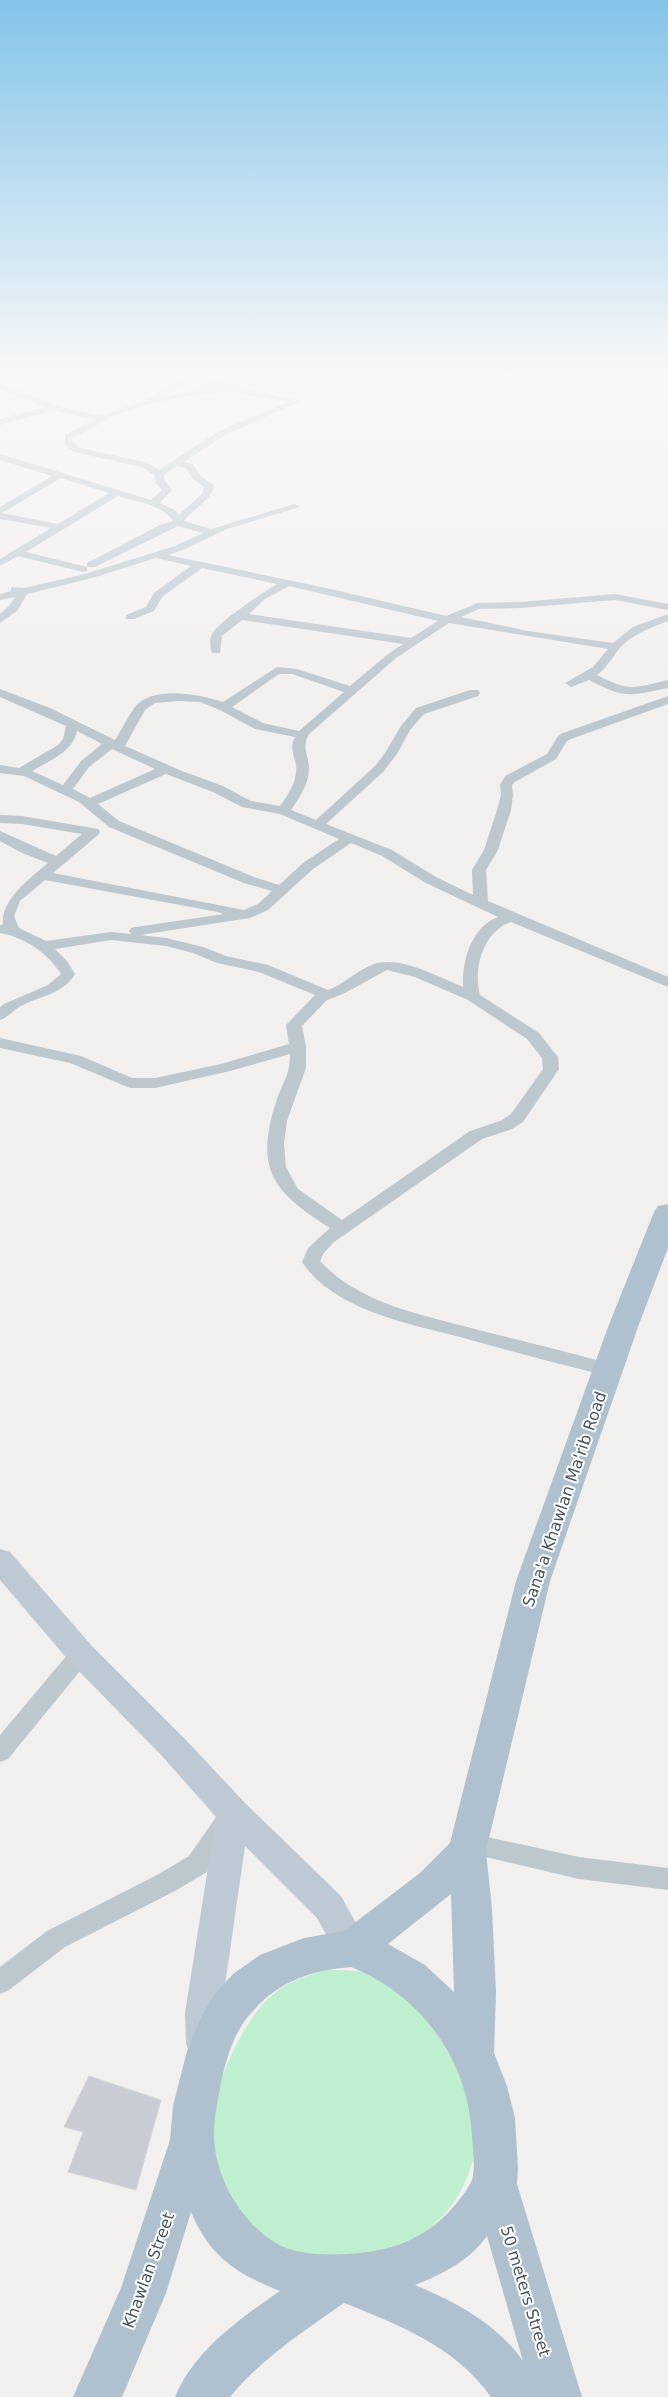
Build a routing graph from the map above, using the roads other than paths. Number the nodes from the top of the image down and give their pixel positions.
1 (45, 484) edge
2 (83, 484) edge
3 (162, 484) edge
4 (206, 484) edge
5 (115, 494) junction
6 (153, 504) junction
7 (296, 507) dead end
8 (0, 511) edge
9 (0, 516) edge
10 (179, 522) junction
11 (60, 527) junction
12 (212, 532) junction
13 (16, 553) junction
14 (155, 555) junction
15 (0, 563) edge
16 (199, 565) junction
17 (83, 569) junction
18 (52, 583) junction
19 (287, 583) junction
20 (0, 584) edge
21 (22, 591) junction
22 (0, 597) edge
23 (668, 607) edge
24 (240, 616) junction
25 (130, 617) dead end
26 (668, 617) edge
27 (0, 620) edge
28 (447, 620) junction
29 (413, 642) junction
30 (615, 647) junction
31 (216, 651) dead end
32 (589, 676) junction
33 (570, 683) dead end
34 (668, 684) edge
35 (351, 690) junction
36 (0, 693) edge
37 (474, 693) dead end
38 (668, 700) edge
39 (224, 707) junction
40 (73, 724) junction
41 (302, 735) junction
42 (115, 745) junction
43 (0, 769) edge
44 (166, 769) junction
45 (21, 772) junction
46 (66, 790) junction
47 (89, 803) junction
48 (283, 811) junction
49 (0, 819) edge
50 (114, 824) junction
51 (318, 825) junction
52 (93, 832) junction
53 (0, 834) edge
54 (349, 838) junction
55 (58, 862) junction
56 (42, 875) junction
57 (283, 890) junction
58 (481, 904) junction
59 (245, 915) junction
60 (513, 917) junction
61 (7, 930) edge
62 (111, 936) junction
63 (44, 946) junction
64 (668, 982) edge
65 (328, 995) junction
66 (474, 997) junction
67 (0, 1015) edge
68 (0, 1043) edge
69 (298, 1047) junction
70 (668, 1212) edge
71 (342, 1228) junction
72 (608, 1370) junction
73 (0, 1560) edge
74 (81, 1654) junction
75 (0, 1752) edge
76 (233, 1813) junction
77 (468, 1847) junction
78 (668, 1879) edge
79 (352, 1949) junction
80 (0, 1982) edge
81 (473, 2052) junction
82 (204, 2060) junction
83 (192, 2140) junction
84 (494, 2184) junction
85 (340, 2278) junction
86 (97, 2397) edge
87 (199, 2397) edge
88 (520, 2397) edge
89 (558, 2397) edge

1 - 8 street
2 - 5 street
3 - 6 street
4 - 10 street
5 - 6 street
5 - 11 street
6 - 10 street
7 - 12 street
9 - 11 street
10 - 12 street
10 - 17 street
11 - 13 street
12 - 14 street
13 - 15 street
13 - 17 street
14 - 16 street
14 - 18 street
16 - 19 street
16 - 25 street
17 - 18 street
18 - 21 street
19 - 24 street
19 - 28 street
20 - 21 street
21 - 22 street
21 - 27 street
23 - 28 street
24 - 29 street
24 - 31 street
26 - 30 street
28 - 29 street
28 - 30 street
29 - 35 street
30 - 32 street
32 - 33 street
32 - 34 street
35 - 39 street
35 - 41 street
36 - 40 street
37 - 51 street
38 - 58 street
39 - 41 street
39 - 42 street
40 - 42 street
40 - 45 street
41 - 48 street
42 - 44 street
42 - 46 street
43 - 45 street
44 - 47 street
44 - 48 street
45 - 46 street
46 - 47 street
47 - 50 street
48 - 51 street
49 - 52 street
50 - 52 street
50 - 57 street
51 - 54 street
52 - 55 street
53 - 55 street
54 - 57 street
54 - 58 street
55 - 56 street
56 - 59 street
56 - 61 street
57 - 59 street
58 - 60 street
59 - 62 street
60 - 64 street
60 - 66 street
61 - 63 street
62 - 63 street
62 - 65 street
63 - 67 street
65 - 66 street
65 - 69 street
66 - 71 street
68 - 69 street
69 - 71 street
70 - 72 main road, Sana'a Khawlan Ma'rib Road
71 - 72 street
72 - 77 main road, Sana'a Khawlan Ma'rib Road
73 - 74 main road
74 - 75 street
74 - 76 main road
76 - 79 main road
76 - 80 street
76 - 82 main road
77 - 78 street
77 - 79 main road
77 - 81 main road
79 - 81 main road
79 - 82 main road
81 - 84 main road
82 - 83 main road
83 - 85 main road
83 - 86 main road, Khawlan Street
84 - 85 main road
84 - 89 main road, 50 meters Street
85 - 87 main road
85 - 88 main road

